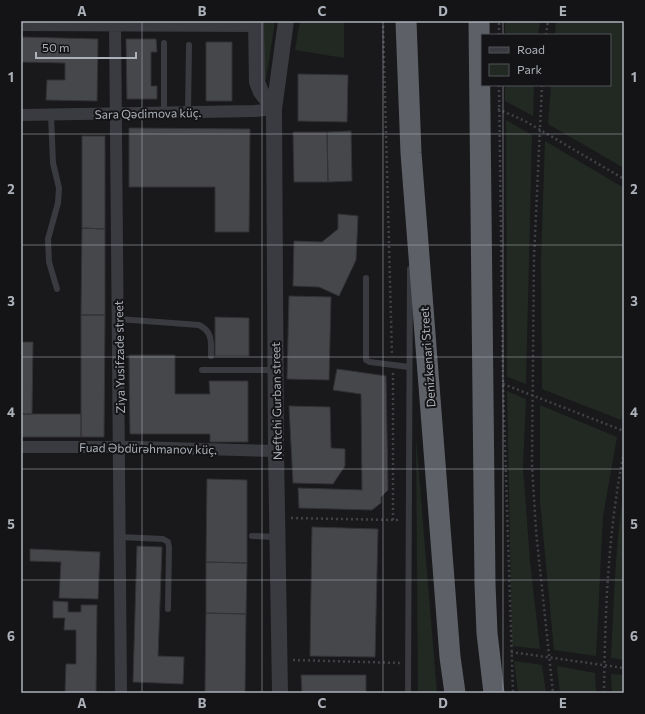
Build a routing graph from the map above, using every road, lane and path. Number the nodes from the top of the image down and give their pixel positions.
1 (286, 21) edge
2 (383, 21) edge
3 (406, 21) edge
4 (479, 21) edge
5 (500, 21) edge
6 (548, 21) edge
7 (115, 24) edge
8 (256, 24) edge
9 (21, 25) edge
10 (499, 34) edge
11 (546, 34) edge
12 (164, 43) dead end
13 (189, 45) dead end
14 (499, 86) edge
15 (542, 86) edge
16 (274, 109) junction
17 (498, 109) junction
18 (164, 113) junction
19 (188, 113) junction
20 (116, 114) junction
21 (21, 115) edge
22 (51, 115) junction
23 (539, 129) junction
24 (411, 153) junction
25 (624, 179) edge
26 (410, 240) dead end
27 (410, 264) dead end
28 (366, 278) dead end
29 (57, 289) dead end
30 (118, 319) junction
31 (211, 356) dead end
32 (393, 365) junction
33 (409, 367) junction
34 (202, 370) dead end
35 (275, 370) junction
36 (503, 383) junction
37 (533, 394) junction
38 (624, 431) edge
39 (21, 447) edge
40 (120, 447) junction
41 (276, 451) junction
42 (624, 452) edge
43 (278, 518) junction
44 (393, 520) junction
45 (408, 520) junction
46 (252, 536) dead end
47 (120, 537) junction
48 (278, 537) junction
49 (168, 609) dead end
50 (511, 652) junction
51 (548, 656) junction
52 (280, 660) junction
53 (408, 663) junction
54 (604, 664) junction
55 (624, 668) edge
56 (121, 693) edge
57 (280, 693) edge
58 (408, 693) edge
59 (454, 693) edge
60 (494, 693) edge
61 (513, 693) edge
62 (553, 693) edge
63 (604, 693) edge

1 - 16 street, Neftchi Gurban street
2 - 32 path
3 - 24 highway, Denizkenari Street
4 - 60 highway
5 - 10 path
6 - 11 path
7 - 8 street
7 - 9 street
7 - 20 street, Ziya Yusifzade street
8 - 16 street
12 - 18 lane
13 - 19 lane
14 - 17 path
15 - 23 path
16 - 19 street, Sara Qədimova küç.
16 - 35 street, Neftchi Gurban street
17 - 23 path
17 - 36 path
18 - 19 street, Sara Qədimova küç.
18 - 20 street, Sara Qədimova küç.
20 - 22 street, Sara Qədimova küç.
20 - 30 street, Ziya Yusifzade street
21 - 22 street, Sara Qədimova küç.
22 - 29 lane
23 - 25 path
23 - 37 path
24 - 26 lane
24 - 59 highway, Denizkenari Street
27 - 33 lane
28 - 32 lane
30 - 31 lane
30 - 40 street, Ziya Yusifzade street
32 - 33 lane
32 - 44 path
33 - 45 lane
34 - 35 lane
35 - 41 street, Neftchi Gurban street
36 - 37 path
36 - 50 path
37 - 38 path
37 - 51 path
39 - 40 street, Fuad Əbdürəhmanov küç.
40 - 41 street, Fuad Əbdürəhmanov küç.
40 - 47 street, Ziya Yusifzade street
41 - 43 street, Neftchi Gurban street
42 - 54 path
43 - 44 path
43 - 48 street, Neftchi Gurban street
44 - 45 path
45 - 53 lane
46 - 48 lane
47 - 49 lane
47 - 56 street, Ziya Yusifzade street
48 - 52 street, Neftchi Gurban street
50 - 51 path
50 - 61 path
51 - 54 path
51 - 62 path
52 - 53 path
52 - 57 street, Neftchi Gurban street
53 - 58 lane
54 - 55 path
54 - 63 path

